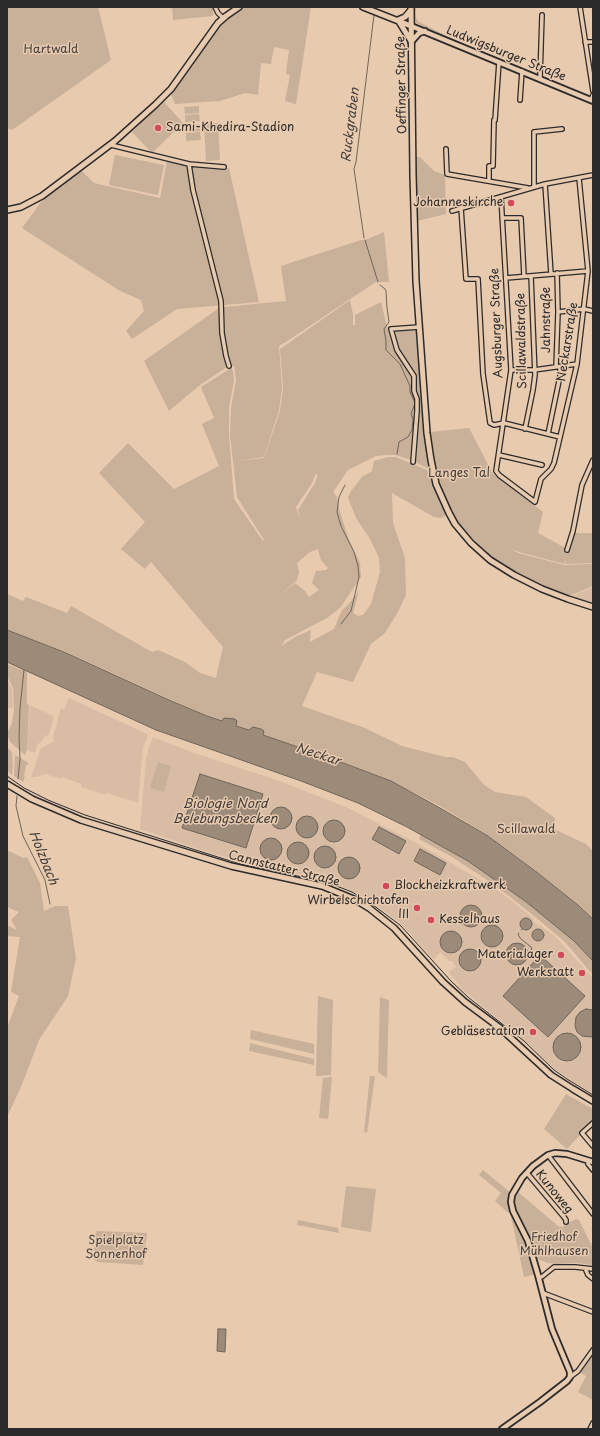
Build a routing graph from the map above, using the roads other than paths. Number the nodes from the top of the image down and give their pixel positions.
1 (215, 7) edge
2 (239, 7) edge
3 (363, 7) edge
4 (580, 7) edge
5 (411, 9) edge
6 (542, 15) dead end
7 (223, 18) junction
8 (398, 20) junction
9 (411, 26) junction
10 (424, 31) junction
11 (411, 42) junction
12 (585, 42) junction
13 (593, 42) edge
14 (499, 62) junction
15 (522, 71) junction
16 (540, 78) junction
17 (593, 91) edge
18 (592, 99) edge
19 (520, 100) dead end
20 (562, 129) dead end
21 (111, 145) junction
22 (446, 150) dead end
23 (189, 164) junction
24 (224, 167) dead end
25 (593, 175) edge
26 (579, 178) junction
27 (489, 181) junction
28 (545, 184) junction
29 (532, 188) junction
30 (501, 197) junction
31 (461, 208) junction
32 (7, 210) edge
33 (452, 211) dead end
34 (502, 218) junction
35 (588, 271) junction
36 (556, 273) junction
37 (551, 274) junction
38 (524, 276) junction
39 (531, 276) junction
40 (506, 278) junction
41 (584, 309) junction
42 (593, 311) edge
43 (558, 312) junction
44 (419, 327) junction
45 (577, 364) junction
46 (229, 366) dead end
47 (558, 367) junction
48 (511, 370) junction
49 (534, 370) junction
50 (504, 424) junction
51 (525, 429) junction
52 (548, 434) junction
53 (560, 437) junction
54 (499, 455) junction
55 (593, 460) edge
56 (413, 462) dead end
57 (542, 465) dead end
58 (534, 502) joint
59 (567, 550) dead end
60 (593, 607) edge
61 (7, 784) edge
62 (593, 1101) edge
63 (593, 1122) edge
64 (593, 1146) edge
65 (548, 1155) junction
66 (590, 1161) edge
67 (593, 1170) edge
68 (526, 1173) junction
69 (593, 1214) edge
70 (566, 1222) dead end
71 (585, 1268) junction
72 (593, 1270) edge
73 (539, 1278) junction
74 (593, 1279) edge
75 (543, 1293) junction
76 (593, 1312) edge
77 (593, 1350) edge
78 (570, 1377) junction
79 (593, 1423) edge
80 (502, 1429) edge
81 (590, 1429) edge

1 - 7 street
2 - 7 main road
3 - 8 main road
4 - 12 street
5 - 8 main road
5 - 9 main road, Oeffinger Straße
6 - 16 street
7 - 21 main road
8 - 9 main road
8 - 11 main road
9 - 10 street, Ludwigsburger Straße
9 - 11 main road, Oeffinger Straße
10 - 11 street
10 - 14 street, Ludwigsburger Straße
11 - 44 main road, Oeffinger Straße
12 - 13 street
12 - 17 street
14 - 15 street, Ludwigsburger Straße
14 - 27 street
15 - 16 street, Ludwigsburger Straße
15 - 19 street
16 - 18 street, Ludwigsburger Straße
20 - 29 street
21 - 23 street
21 - 32 main road
22 - 27 street
23 - 24 street
23 - 46 street
25 - 26 street
26 - 28 street
26 - 35 street, Neckarstraße
27 - 29 street
28 - 29 street
28 - 37 street
29 - 30 street
30 - 31 street
30 - 34 street, Augsburger Straße
31 - 33 street
31 - 50 street
34 - 38 street
34 - 40 street, Augsburger Straße
35 - 36 street
35 - 41 street, Neckarstraße
36 - 37 street
36 - 43 street, Jahnstraße
37 - 39 street
38 - 39 street
38 - 40 street
39 - 49 street, Scillawaldstraße
40 - 48 street, Augsburger Straße
41 - 42 street
41 - 43 street
41 - 45 street, Neckarstraße
43 - 47 street, Jahnstraße
44 - 56 street
44 - 60 main road, Oeffinger Straße
45 - 47 street
45 - 53 street, Neckarstraße
47 - 49 street
47 - 52 street, Jahnstraße
48 - 49 street
48 - 50 street, Augsburger Straße
49 - 51 street, Scillawaldstraße
50 - 51 street
50 - 54 street, Augsburger Straße
51 - 52 street
52 - 53 street
53 - 58 street, Neckarstraße
54 - 57 street
54 - 58 street, Augsburger Straße
55 - 59 street
61 - 62 main road, Cannstatter Straße
63 - 64 street
65 - 66 street
65 - 68 street
65 - 69 street
66 - 67 street
68 - 70 street, Kunoweg
68 - 73 street
71 - 72 street
71 - 73 street
71 - 74 street
73 - 75 street
75 - 76 street
75 - 78 street
77 - 78 street
78 - 80 street
79 - 81 street

